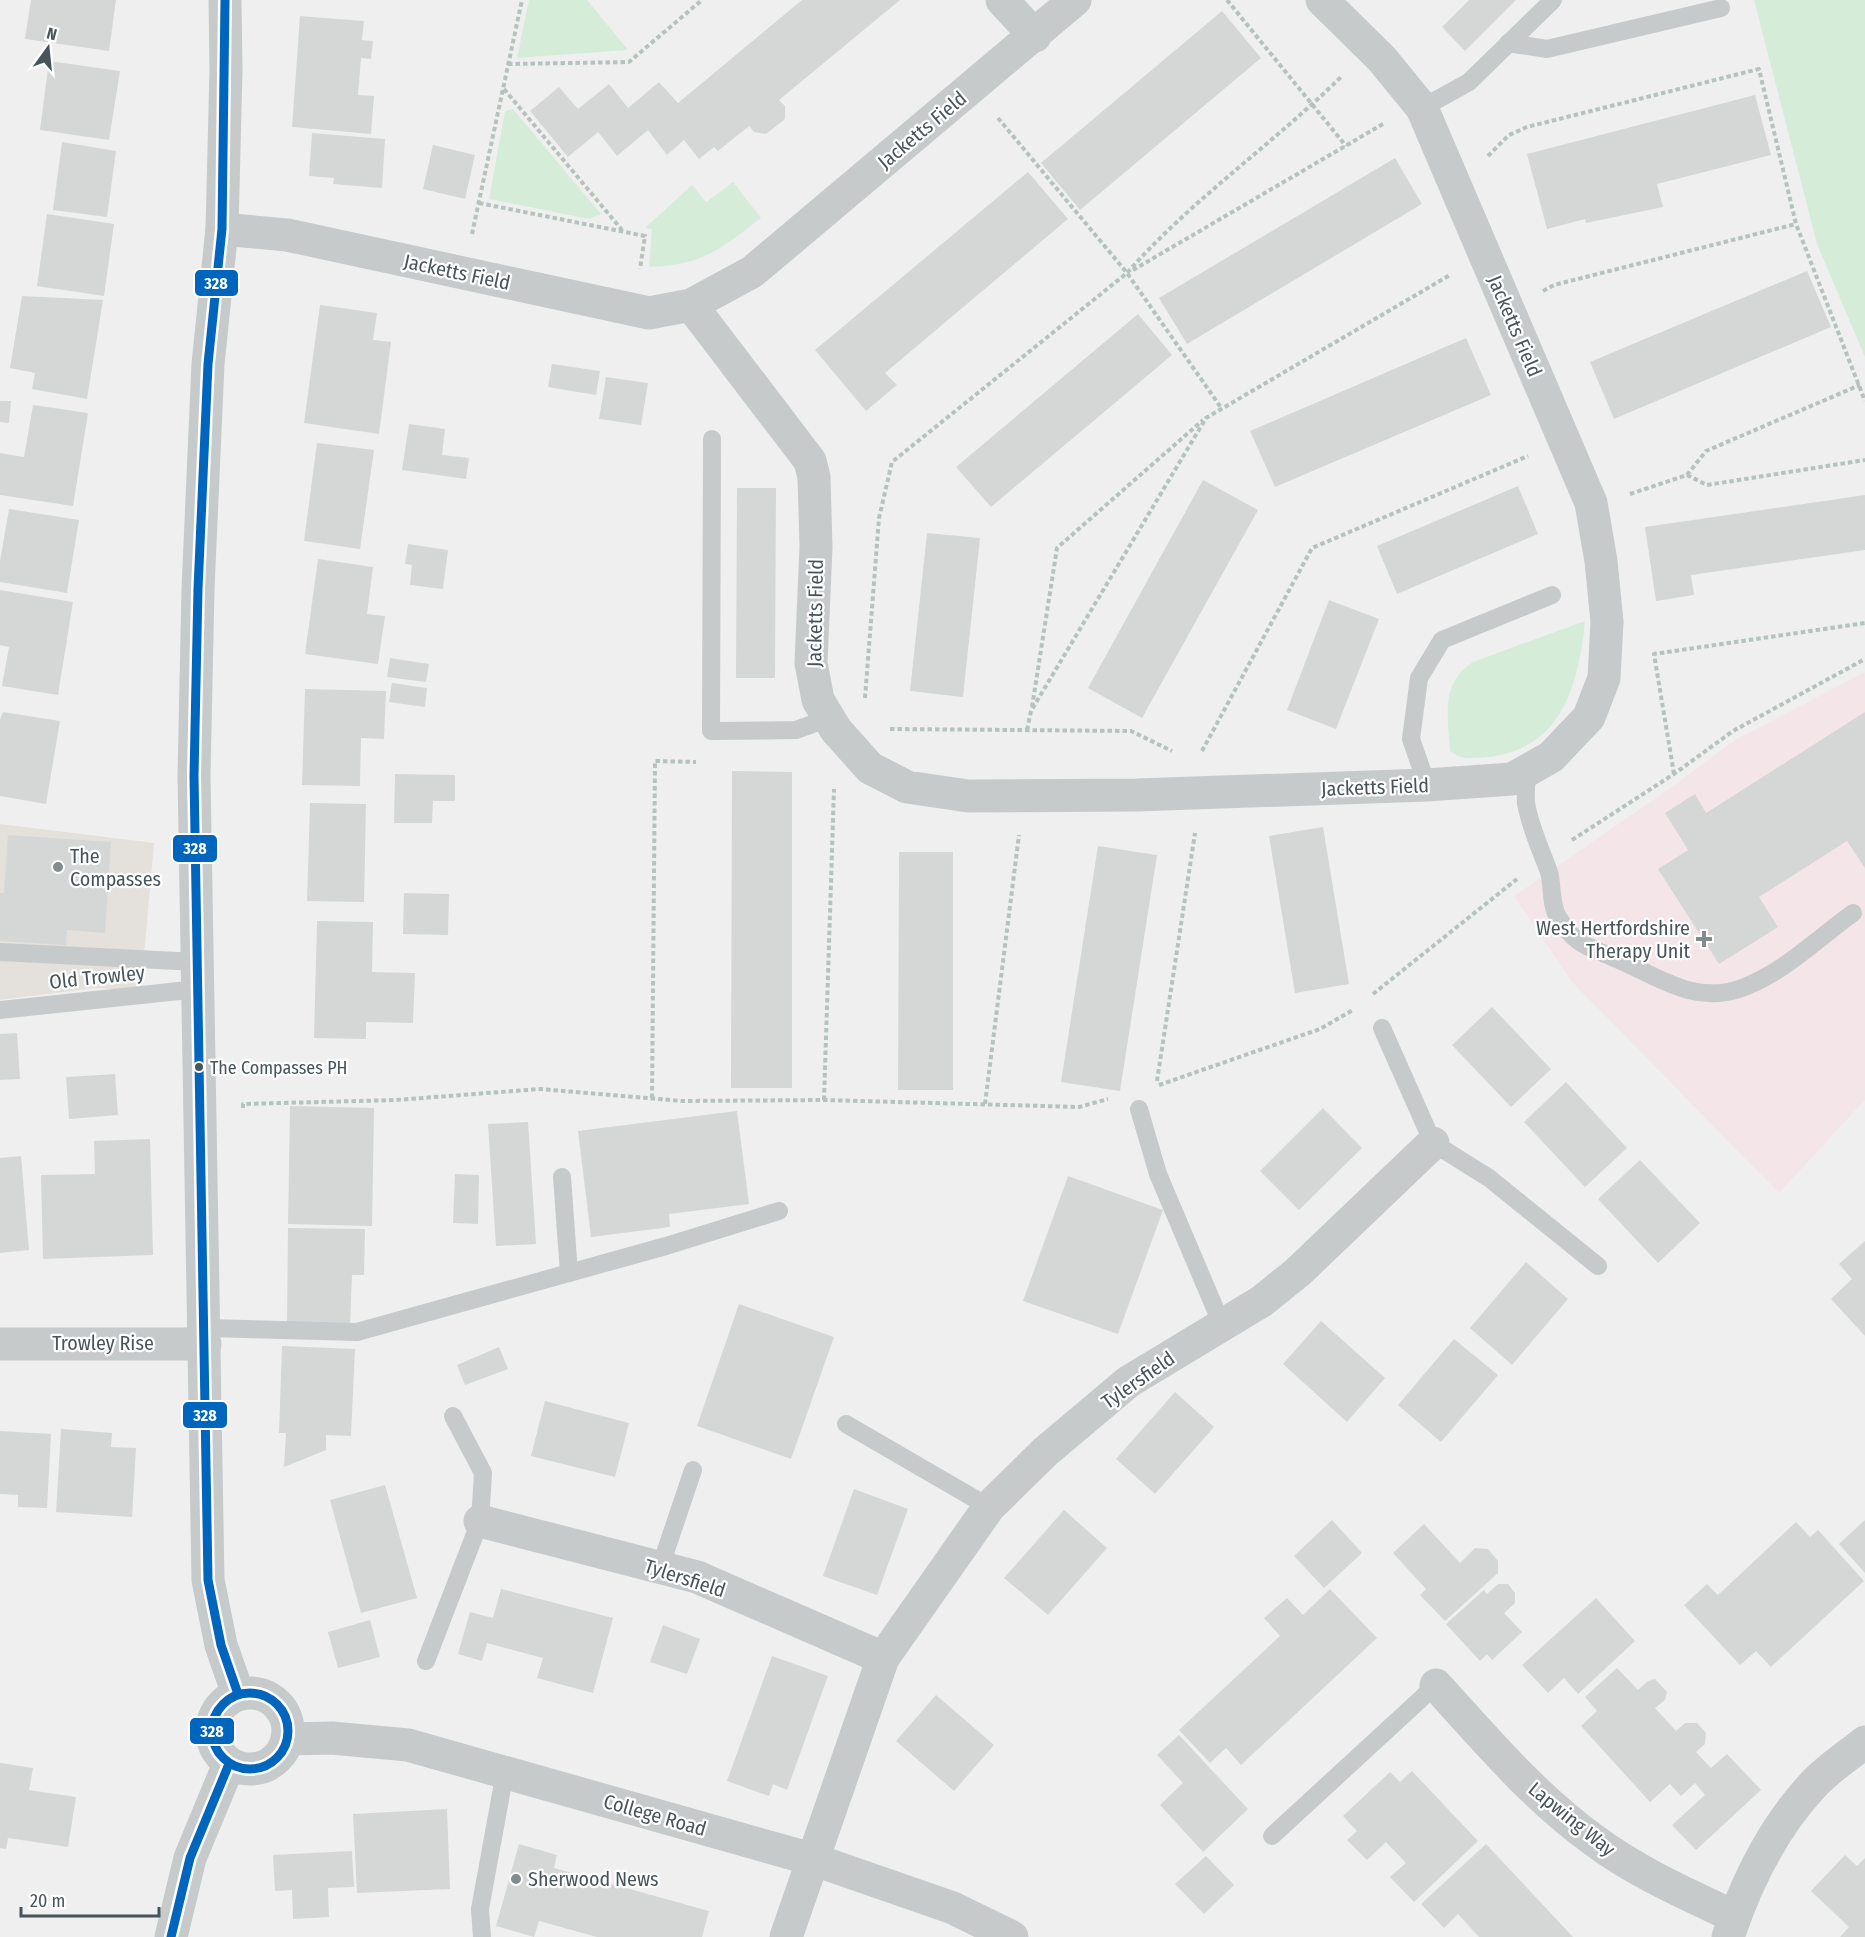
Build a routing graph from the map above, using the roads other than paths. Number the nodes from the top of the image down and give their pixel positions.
1 (225, 0) edge
2 (1002, 0) edge
3 (1075, 0) edge
4 (1322, 0) edge
5 (1553, 0) edge
6 (1721, 8) dead end
7 (1035, 36) junction
8 (1508, 43) junction
9 (1419, 105) junction
10 (222, 229) junction
11 (691, 305) junction
12 (712, 439) dead end
13 (1552, 595) dead end
14 (847, 730) junction
15 (1527, 771) junction
16 (1427, 785) junction
17 (1853, 913) dead end
18 (0, 952) edge
19 (197, 976) junction
20 (0, 1010) edge
21 (1382, 1028) dead end
22 (1139, 1109) dead end
23 (1432, 1143) junction
24 (562, 1177) dead end
25 (779, 1211) dead end
26 (1598, 1266) dead end
27 (569, 1273) junction
28 (1222, 1325) junction
29 (205, 1336) junction
30 (0, 1344) edge
31 (453, 1416) dead end
32 (846, 1424) dead end
33 (693, 1470) dead end
34 (989, 1507) junction
35 (480, 1521) junction
36 (660, 1568) junction
37 (883, 1658) junction
38 (426, 1661) dead end
39 (1436, 1685) joint
40 (238, 1694) junction
41 (287, 1739) junction
42 (1859, 1758) edge
43 (229, 1764) junction
44 (504, 1772) junction
45 (1272, 1836) dead end
46 (815, 1860) junction
47 (1731, 1927) edge
48 (171, 1937) edge
49 (482, 1937) edge
50 (786, 1937) edge
51 (1012, 1937) edge

1 - 10 street
2 - 7 street
3 - 7 street, Jacketts Field
4 - 9 street, Jacketts Field
5 - 8 lane
6 - 8 lane
7 - 11 street, Jacketts Field
8 - 9 lane
9 - 15 street, Jacketts Field
10 - 11 street, Jacketts Field
10 - 19 street
11 - 14 street, Jacketts Field
12 - 14 lane
13 - 16 lane
14 - 16 street, Jacketts Field
15 - 16 street, Jacketts Field
15 - 17 lane
18 - 19 lane
19 - 20 lane, Old Trowley
19 - 29 street
21 - 23 lane
22 - 28 lane
23 - 26 lane
23 - 28 street, Tylersfield
24 - 27 lane
25 - 27 lane
27 - 29 lane
28 - 34 street, Tylersfield
29 - 30 street, Trowley Rise
29 - 40 street
31 - 35 lane
32 - 34 lane
33 - 36 lane
34 - 37 street, Tylersfield
35 - 36 street, Tylersfield
35 - 38 lane
36 - 37 street, Tylersfield
37 - 46 street, Tylersfield
39 - 45 lane
39 - 47 street, Lapwing Way
40 - 41 street
40 - 43 street
41 - 43 street
41 - 44 street, College Road
42 - 47 street
43 - 48 street
44 - 46 street, College Road
44 - 49 lane
46 - 50 street, Tylersfield
46 - 51 street, College Road

